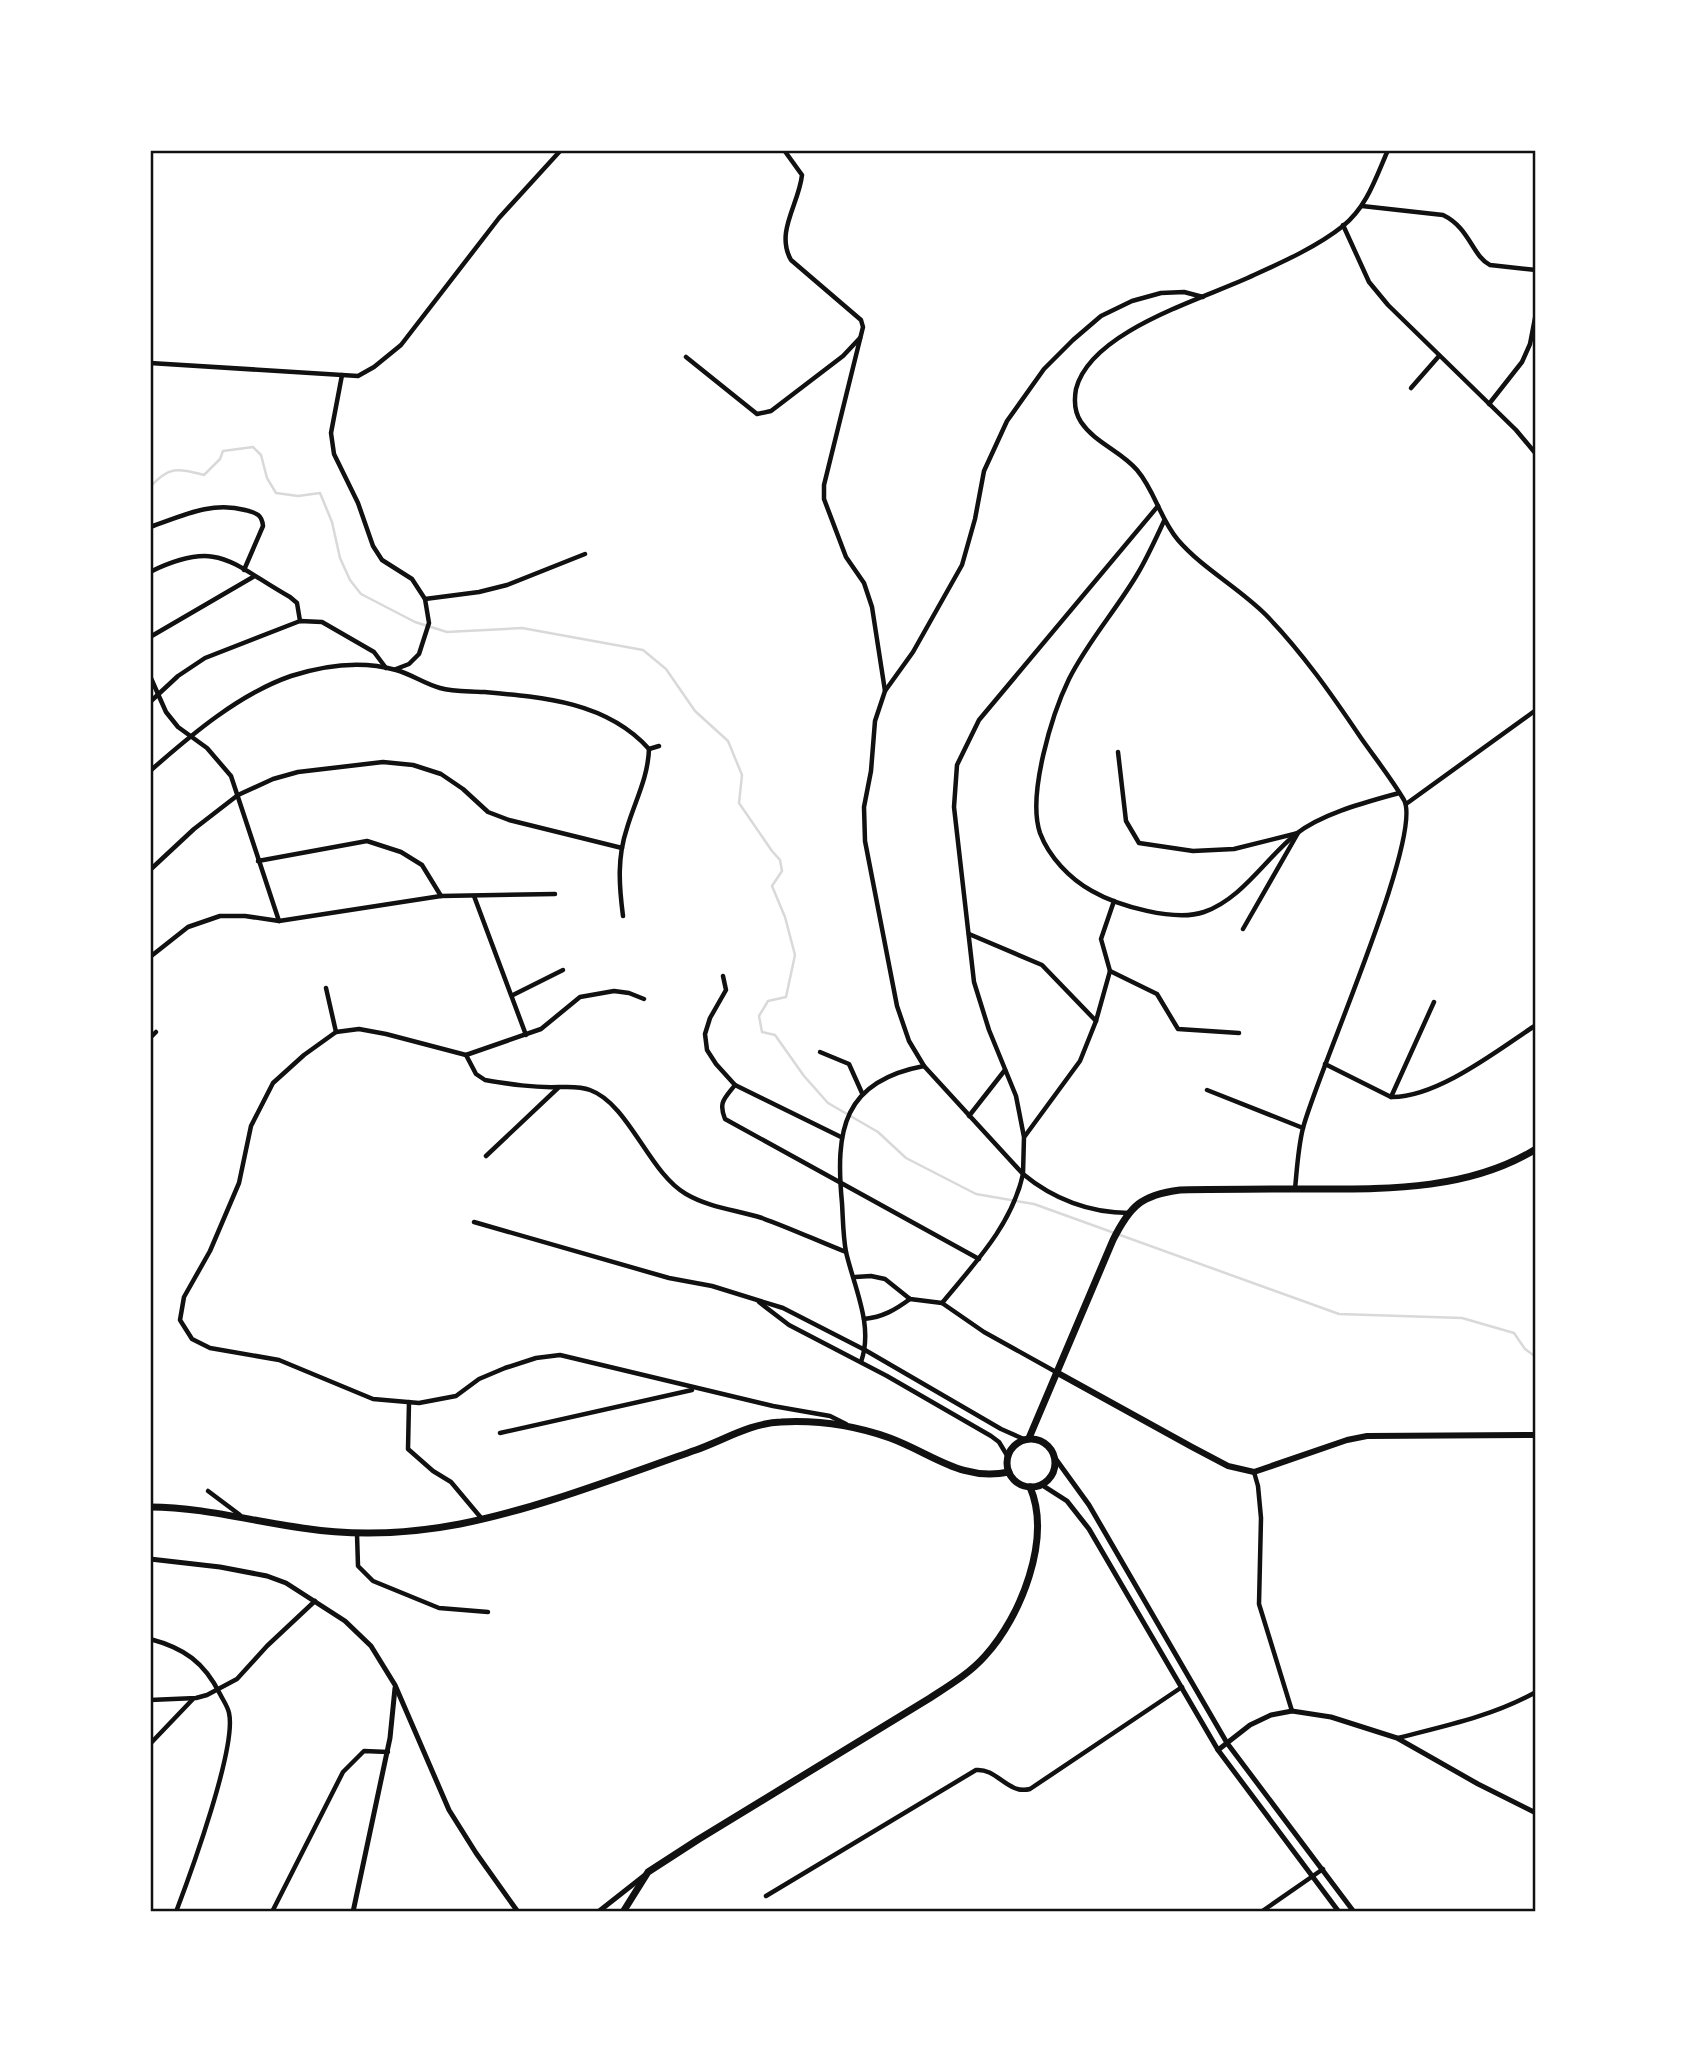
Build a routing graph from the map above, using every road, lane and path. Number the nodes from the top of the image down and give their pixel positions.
1 (550, 150) edge
2 (561, 150) edge
3 (784, 150) edge
4 (1388, 150) edge
5 (557, 156) junction
6 (1362, 206) junction
7 (1343, 225) junction
8 (1535, 270) edge
9 (1203, 297) junction
10 (1535, 313) edge
11 (860, 337) junction
12 (1439, 356) junction
13 (686, 357) dead end
14 (150, 363) edge
15 (342, 375) junction
16 (1411, 388) dead end
17 (1489, 404) junction
18 (1535, 454) edge
19 (1158, 506) junction
20 (1164, 520) junction
21 (150, 527) edge
22 (584, 554) dead end
23 (244, 570) junction
24 (150, 572) edge
25 (253, 576) junction
26 (425, 598) junction
27 (300, 621) junction
28 (150, 637) edge
29 (387, 669) junction
30 (395, 670) junction
31 (150, 676) edge
32 (885, 691) junction
33 (158, 694) junction
34 (150, 702) edge
35 (1535, 710) edge
36 (191, 738) junction
37 (659, 746) dead end
38 (649, 749) junction
39 (1118, 752) dead end
40 (150, 771) edge
41 (1399, 793) junction
42 (238, 795) junction
43 (1406, 804) junction
44 (1298, 833) junction
45 (622, 848) junction
46 (258, 862) junction
47 (150, 870) edge
48 (555, 894) dead end
49 (441, 896) junction
50 (474, 896) junction
51 (1114, 901) junction
52 (623, 916) dead end
53 (278, 921) junction
54 (1243, 929) dead end
55 (969, 934) junction
56 (150, 957) edge
57 (563, 970) dead end
58 (1110, 971) junction
59 (723, 976) dead end
60 (326, 988) dead end
61 (513, 995) junction
62 (644, 999) dead end
63 (1434, 1002) dead end
64 (1097, 1021) junction
65 (1535, 1025) edge
66 (156, 1032) dead end
67 (336, 1032) junction
68 (1239, 1033) dead end
69 (526, 1035) junction
70 (150, 1038) edge
71 (820, 1052) dead end
72 (466, 1055) junction
73 (1325, 1064) junction
74 (924, 1066) junction
75 (1005, 1070) junction
76 (736, 1085) junction
77 (558, 1087) junction
78 (1207, 1090) dead end
79 (862, 1093) junction
80 (1391, 1097) junction
81 (969, 1116) junction
82 (1303, 1128) junction
83 (1024, 1137) junction
84 (841, 1138) junction
85 (1535, 1149) edge
86 (486, 1156) dead end
87 (1023, 1174) junction
88 (839, 1181) junction
89 (1295, 1189) junction
90 (1129, 1213) junction
91 (474, 1222) dead end
92 (846, 1252) junction
93 (979, 1259) junction
94 (855, 1278) junction
95 (910, 1299) junction
96 (758, 1301) junction
97 (942, 1303) junction
98 (863, 1319) junction
99 (865, 1350) junction
100 (861, 1362) junction
101 (1056, 1372) junction
102 (696, 1389) junction
103 (409, 1402) junction
104 (853, 1428) junction
105 (500, 1433) dead end
106 (1535, 1434) edge
107 (1027, 1439) junction
108 (1008, 1457) junction
109 (1055, 1458) junction
110 (1009, 1472) junction
111 (1254, 1472) junction
112 (1042, 1485) junction
113 (1030, 1487) junction
114 (208, 1491) dead end
115 (150, 1507) edge
116 (243, 1518) junction
117 (483, 1520) junction
118 (357, 1534) junction
119 (150, 1559) edge
120 (1122, 1564) junction
121 (1111, 1570) junction
122 (315, 1601) junction
123 (488, 1612) dead end
124 (150, 1639) edge
125 (395, 1685) junction
126 (1182, 1687) junction
127 (217, 1689) junction
128 (1535, 1692) edge
129 (195, 1698) junction
130 (150, 1700) edge
131 (1292, 1711) junction
132 (1397, 1738) junction
133 (1227, 1743) junction
134 (150, 1744) edge
135 (1218, 1750) junction
136 (388, 1752) junction
137 (1535, 1812) edge
138 (1323, 1870) junction
139 (649, 1872) junction
140 (1312, 1877) junction
141 (766, 1896) dead end
142 (176, 1912) edge
143 (272, 1912) edge
144 (353, 1912) edge
145 (518, 1912) edge
146 (598, 1912) edge
147 (623, 1912) edge
148 (1261, 1912) edge
149 (1339, 1912) edge
150 (1354, 1912) edge

1 - 5 street
2 - 5 street
3 - 11 street
4 - 6 street
5 - 15 street
6 - 7 street
6 - 8 street
7 - 9 street
7 - 12 street
9 - 19 street
9 - 32 street
10 - 17 street
11 - 13 street
11 - 32 street
12 - 16 street
12 - 17 street
14 - 15 street
15 - 26 street
17 - 18 street
19 - 20 street
19 - 55 street
20 - 41 street
20 - 51 street
21 - 23 street
22 - 26 street
23 - 24 street
23 - 25 street
25 - 27 street
25 - 28 street
26 - 30 street
27 - 29 street
27 - 33 street
29 - 30 street
29 - 36 street
30 - 38 street
31 - 33 street
32 - 74 street
33 - 34 street
33 - 36 street
35 - 43 street
36 - 40 street
36 - 42 street
37 - 38 street
38 - 45 street
39 - 44 street
41 - 43 street
41 - 44 street
42 - 45 street
42 - 46 street
42 - 47 street
43 - 73 street
44 - 51 street
44 - 54 street
45 - 52 street
46 - 49 street
46 - 53 street
48 - 50 street
49 - 50 street
49 - 53 street
50 - 61 street
51 - 58 street
53 - 56 street
55 - 64 street
55 - 75 street
57 - 61 street
58 - 64 street
58 - 68 street
59 - 76 street
60 - 67 street
61 - 69 street
62 - 69 street
63 - 80 street
64 - 83 street
65 - 80 street
66 - 70 street
67 - 72 street
67 - 103 street
69 - 72 street
71 - 79 street
72 - 77 street
73 - 80 street
73 - 82 street
74 - 79 street
74 - 81 street
75 - 81 street
75 - 83 street
76 - 84 street
76 - 88 street
77 - 86 street
77 - 92 street
78 - 82 street
79 - 84 street
81 - 87 street
82 - 89 street
83 - 87 street
84 - 88 street
85 - 89 main road
87 - 90 street
87 - 93 street
88 - 92 street
88 - 93 street
89 - 90 main road
90 - 101 main road
91 - 96 street
92 - 94 street
93 - 97 street
94 - 95 street
94 - 98 street
95 - 97 street
95 - 98 street
96 - 99 street
96 - 100 street
97 - 101 street
98 - 99 street
99 - 100 street
99 - 107 street
100 - 108 street
101 - 107 main road
101 - 111 main road
102 - 103 street
102 - 104 street
102 - 105 street
103 - 117 street
104 - 110 main road
104 - 117 main road
106 - 111 main road
107 - 108 main road
107 - 109 main road
108 - 110 main road
109 - 112 main road
109 - 120 street
110 - 113 main road
111 - 131 street
112 - 113 main road
112 - 121 street
113 - 139 main road
114 - 116 street
115 - 116 main road
116 - 118 main road
117 - 118 main road
118 - 123 street
119 - 122 street
120 - 121 street
120 - 133 street
121 - 126 street
122 - 125 street
122 - 127 street
124 - 127 street
125 - 136 street
125 - 145 street
126 - 135 street
126 - 141 street
127 - 129 street
127 - 142 street
128 - 132 street
129 - 130 street
129 - 134 street
131 - 132 street
131 - 133 street
132 - 137 street
133 - 135 street
133 - 138 street
135 - 140 street
136 - 143 street
136 - 144 street
138 - 140 street
138 - 150 street
139 - 146 street
139 - 147 main road
140 - 148 street
140 - 149 street

